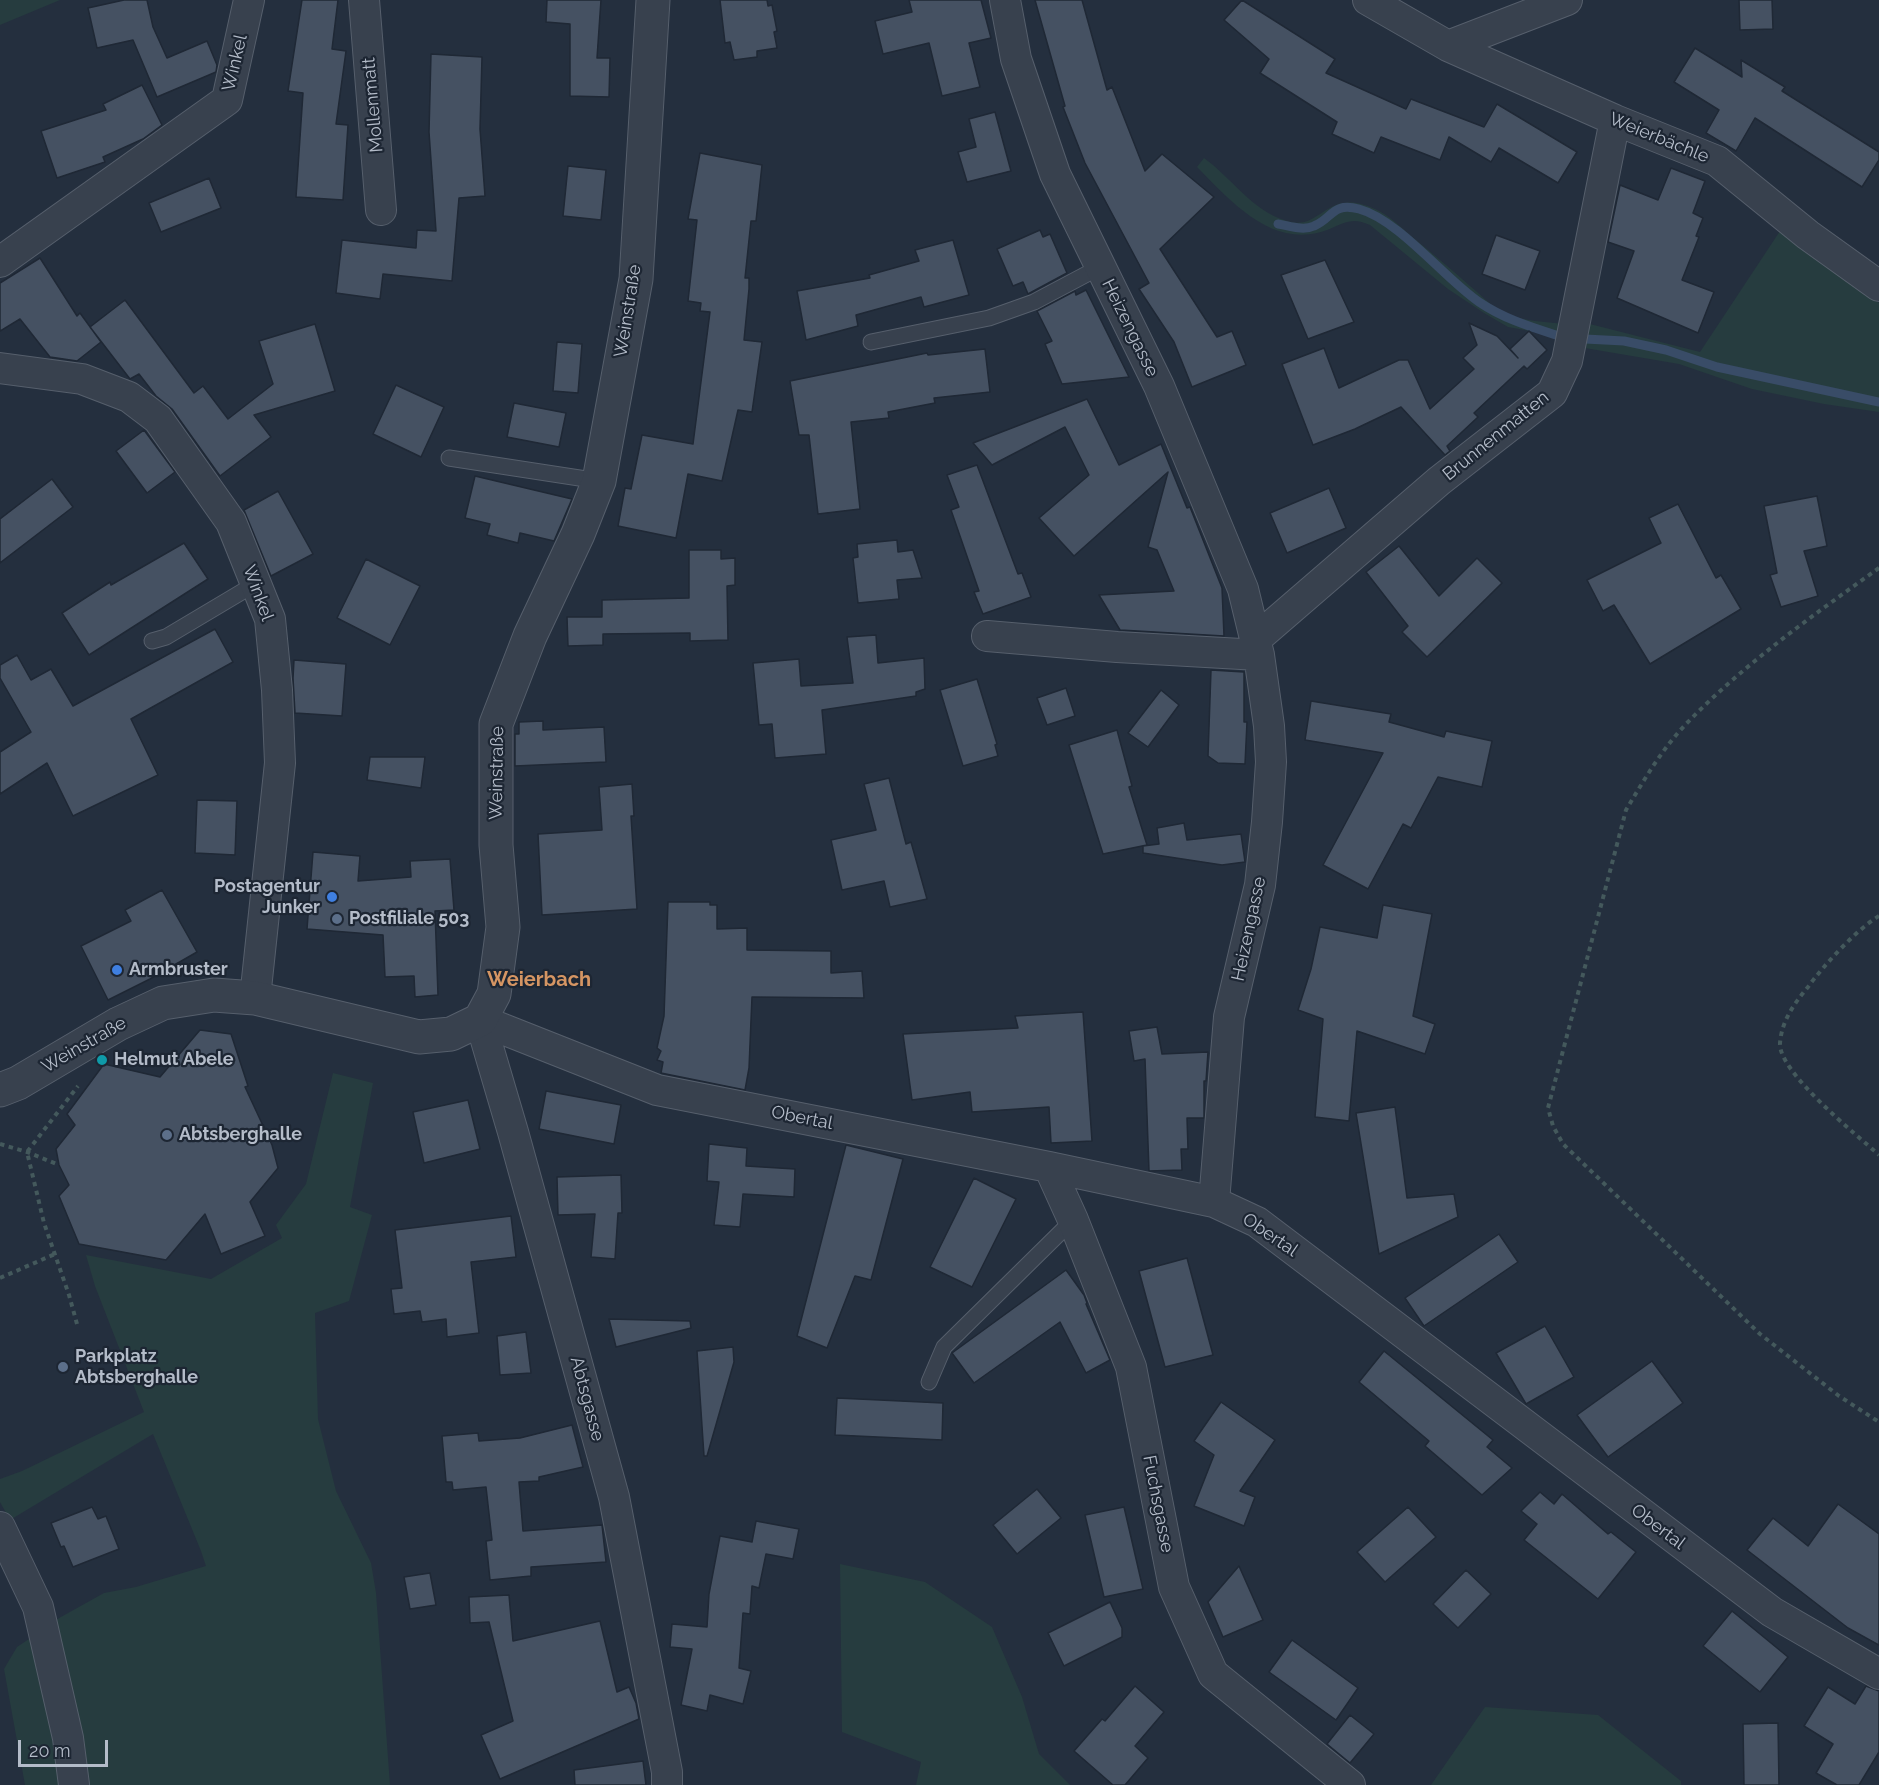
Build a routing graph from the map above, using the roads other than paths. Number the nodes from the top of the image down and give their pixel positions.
1 (249, 0) edge
2 (364, 0) edge
3 (653, 0) edge
4 (1005, 0) edge
5 (1368, 0) edge
6 (1567, 0) edge
7 (1448, 46) junction
8 (1615, 120) junction
9 (381, 210) dead end
10 (0, 262) edge
11 (1100, 267) junction
12 (1879, 286) edge
13 (871, 342) dead end
14 (0, 368) edge
15 (449, 458) dead end
16 (599, 481) junction
17 (255, 584) junction
18 (987, 636) dead end
19 (152, 641) dead end
20 (1258, 647) junction
21 (255, 998) junction
22 (480, 1020) junction
23 (0, 1090) edge
24 (1049, 1167) junction
25 (1214, 1202) junction
26 (1073, 1220) junction
27 (929, 1382) dead end
28 (0, 1527) edge
29 (1879, 1674) edge
30 (74, 1785) edge
31 (667, 1785) edge
32 (1350, 1785) edge

1 - 10 street, Winkel
2 - 9 street, Mollenmatt
3 - 16 street, Weinstraße
4 - 11 street, Heizengasse
5 - 7 street, Weierbächle
6 - 7 street
7 - 8 street, Weierbächle
8 - 12 street, Weierbächle
8 - 20 street, Brunnenmatten
11 - 13 lane
11 - 20 street, Heizengasse
14 - 17 street, Winkel
15 - 16 lane
16 - 22 street, Weinstraße
17 - 19 lane
17 - 21 street, Winkel
18 - 20 street
20 - 25 street, Heizengasse
21 - 22 street, Weinstraße
21 - 23 street, Weinstraße
22 - 24 street, Obertal
22 - 31 street, Abtsgasse
24 - 25 street, Obertal
24 - 26 street, Fuchsgasse
25 - 29 street, Obertal
26 - 27 lane
26 - 32 street, Fuchsgasse
28 - 30 street

